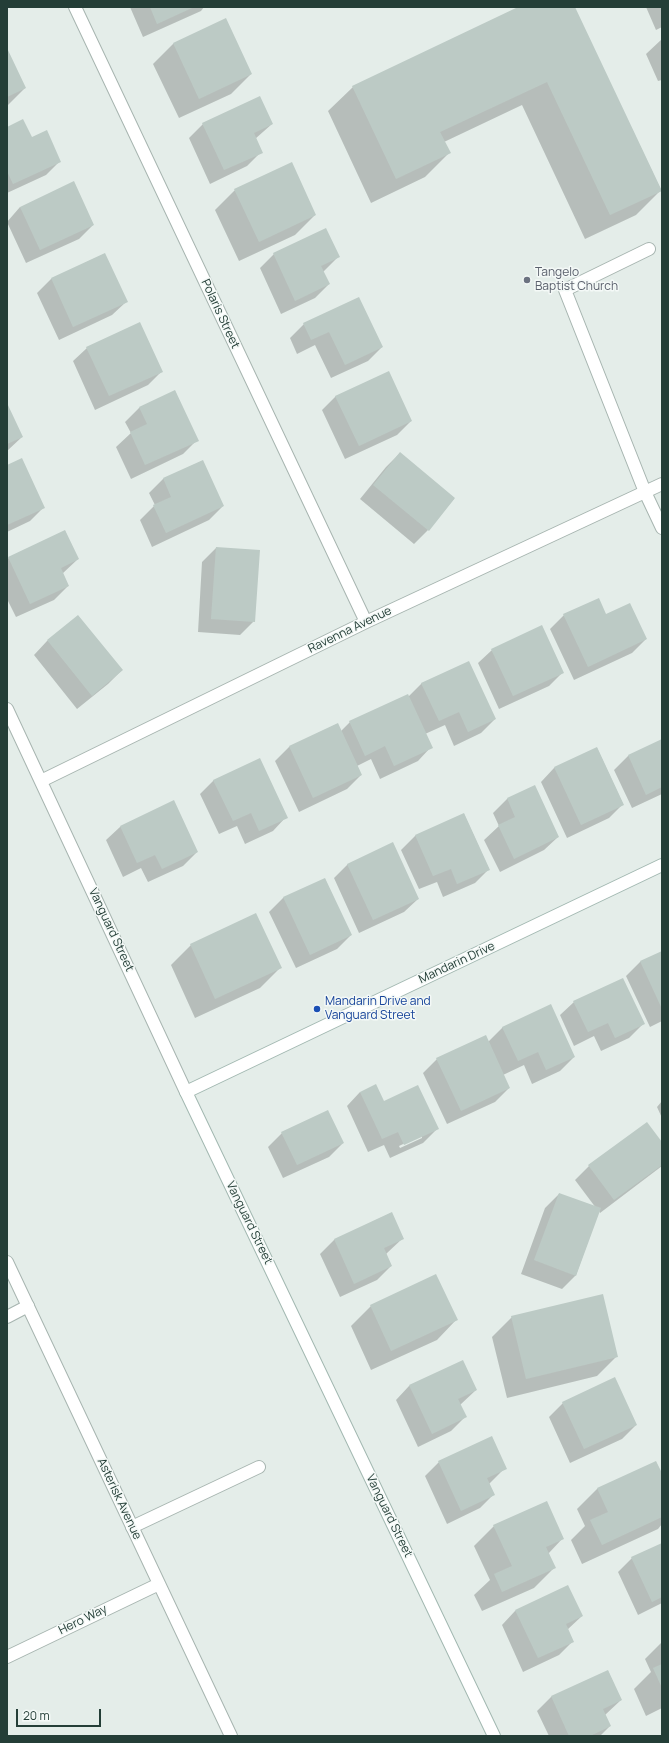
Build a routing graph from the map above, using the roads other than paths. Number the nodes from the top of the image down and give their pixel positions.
1 (75, 7) edge
2 (649, 249) dead end
3 (662, 484) edge
4 (645, 492) junction
5 (662, 528) edge
6 (366, 622) junction
7 (7, 709) edge
8 (41, 781) junction
9 (662, 865) edge
10 (186, 1092) junction
11 (7, 1262) edge
12 (28, 1306) junction
13 (7, 1317) edge
14 (260, 1467) dead end
15 (132, 1526) junction
16 (159, 1584) junction
17 (7, 1657) edge
18 (231, 1736) edge
19 (494, 1736) edge

1 - 6 street, Polaris Street
2 - 4 street
3 - 4 street, Ravenna Avenue
4 - 5 street
4 - 6 street, Ravenna Avenue
6 - 8 street, Ravenna Avenue
7 - 8 street, Vanguard Street
8 - 10 street, Vanguard Street
9 - 10 street, Mandarin Drive
10 - 19 street, Vanguard Street
11 - 12 street, Asterisk Avenue
12 - 13 street
12 - 15 street, Asterisk Avenue
14 - 15 street
15 - 16 street, Asterisk Avenue
16 - 17 street, Hero Way
16 - 18 street, Asterisk Avenue

